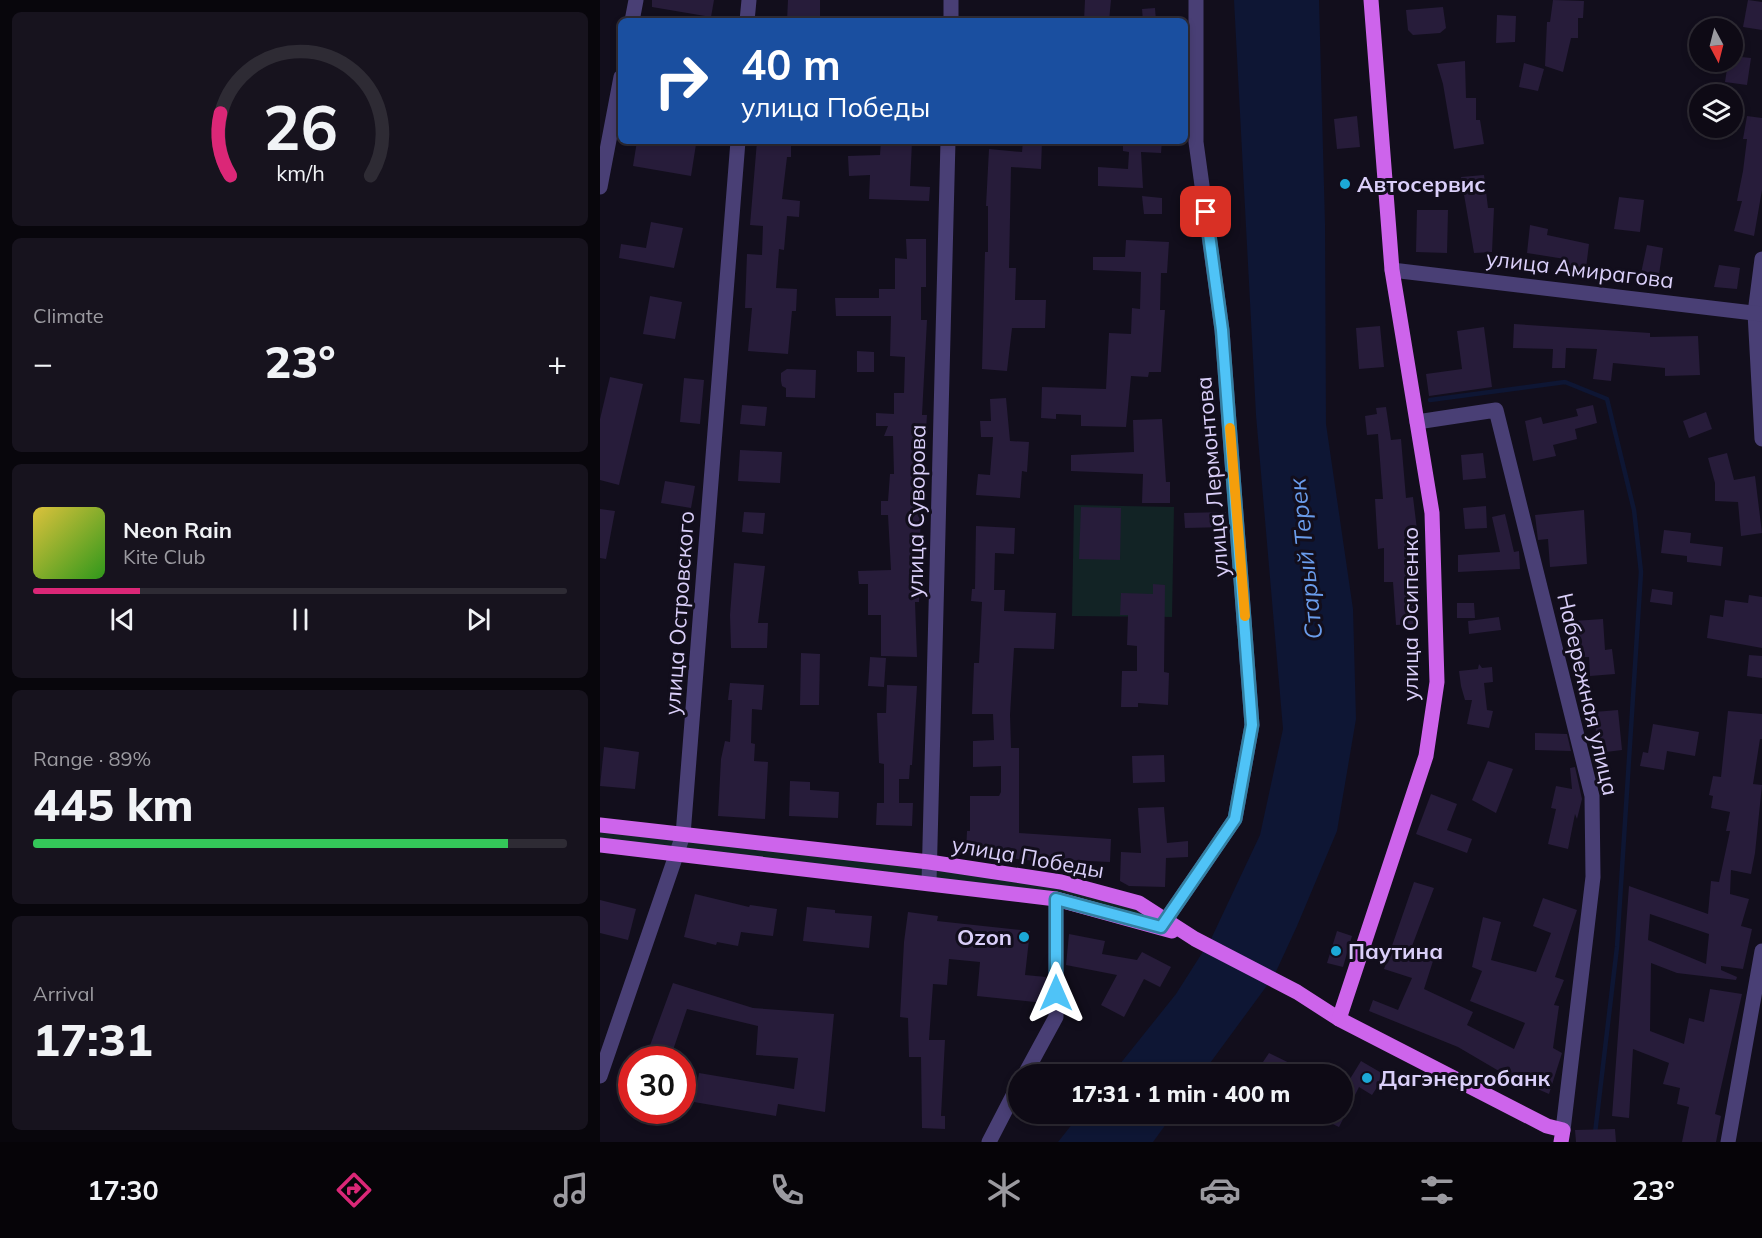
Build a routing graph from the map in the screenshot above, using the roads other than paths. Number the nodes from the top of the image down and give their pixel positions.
1 (636, 0) edge
2 (749, 0) edge
3 (951, 0) edge
4 (1196, 0) edge
5 (1371, 0) edge
6 (633, 18) edge
7 (747, 18) edge
8 (951, 18) edge
9 (618, 93) edge
10 (738, 144) edge
11 (948, 144) edge
12 (600, 187) edge
13 (1762, 259) edge
14 (1392, 270) junction
15 (1759, 313) edge
16 (1417, 422) junction
17 (1762, 439) edge
18 (600, 825) edge
19 (683, 835) junction
20 (600, 845) edge
21 (677, 854) junction
22 (929, 862) junction
23 (929, 883) junction
24 (1056, 899) junction
25 (1163, 924) junction
26 (1762, 951) edge
27 (1339, 1018) junction
28 (1030, 1064) edge
29 (600, 1076) edge
30 (1008, 1105) edge
31 (1562, 1136) edge
32 (989, 1142) edge
33 (1728, 1142) edge

1 - 6 street
2 - 7 street
3 - 8 street
4 - 25 street, улица Лермонтова
5 - 14 main road
9 - 12 street
10 - 19 street, улица Островского
11 - 22 street, улица Суворова
13 - 15 street
14 - 15 street, улица Амирагова
14 - 16 main road, улица Осипенко
15 - 17 street
16 - 27 main road, улица Осипенко
16 - 31 street, Набережная улица
18 - 19 main road, улица Победы
19 - 21 street, улица Островского
19 - 22 main road, улица Победы
20 - 21 main road, улица Победы
21 - 23 main road, улица Победы
21 - 29 street, улица Островского
22 - 23 street, улица Суворова
22 - 25 main road, улица Победы
23 - 24 main road, улица Победы
24 - 25 main road, улица Победы
24 - 28 street
25 - 27 main road, улица Победы
26 - 33 street
27 - 31 main road, улица Победы
30 - 32 street

